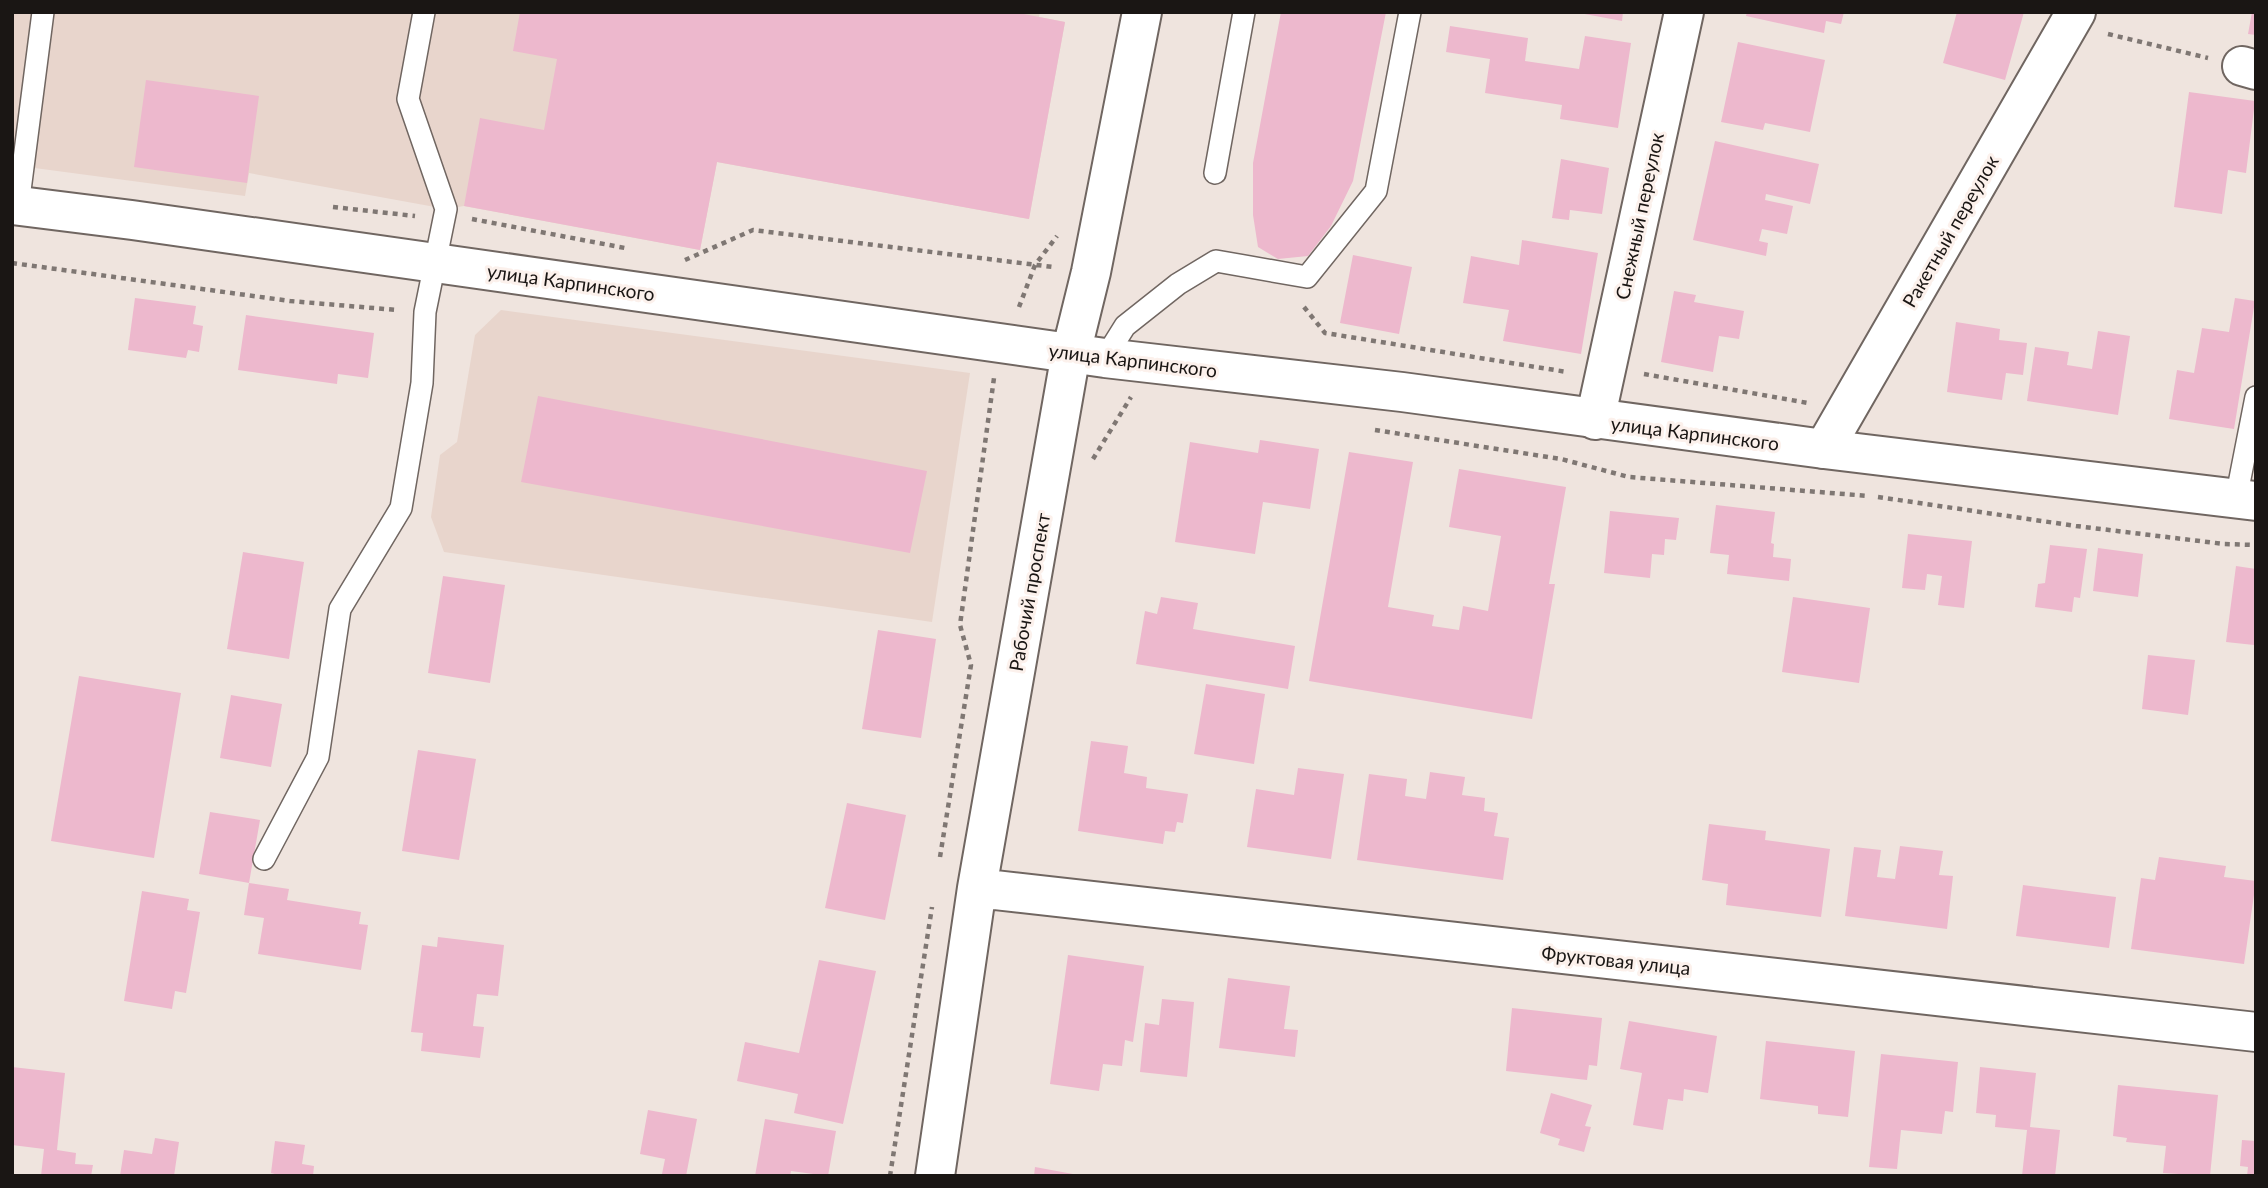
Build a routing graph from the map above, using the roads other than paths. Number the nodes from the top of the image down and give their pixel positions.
1 (43, 12) edge
2 (424, 12) edge
3 (1142, 12) edge
4 (1244, 12) edge
5 (1410, 12) edge
6 (1684, 12) edge
7 (2073, 18) edge
8 (1215, 173) dead end
9 (15, 206) edge
10 (433, 263) junction
11 (1088, 356) junction
12 (2256, 397) edge
13 (1595, 420) junction
14 (1824, 449) junction
15 (2246, 500) edge
16 (264, 859) dead end
17 (977, 888) junction
18 (2256, 1032) edge
19 (935, 1176) edge

1 - 9 lane
2 - 10 lane
3 - 11 street, Рабочий проспект
4 - 8 lane
5 - 11 lane
6 - 13 street, Снежный переулок
7 - 14 street, Ракетный переулок
9 - 10 street, улица Карпинского
10 - 11 street, улица Карпинского
10 - 16 lane
11 - 13 street, улица Карпинского
11 - 17 street, Рабочий проспект
12 - 15 lane
13 - 14 street, улица Карпинского
14 - 15 street, улица Карпинского
17 - 18 street, Фруктовая улица
17 - 19 street, Рабочий проспект

